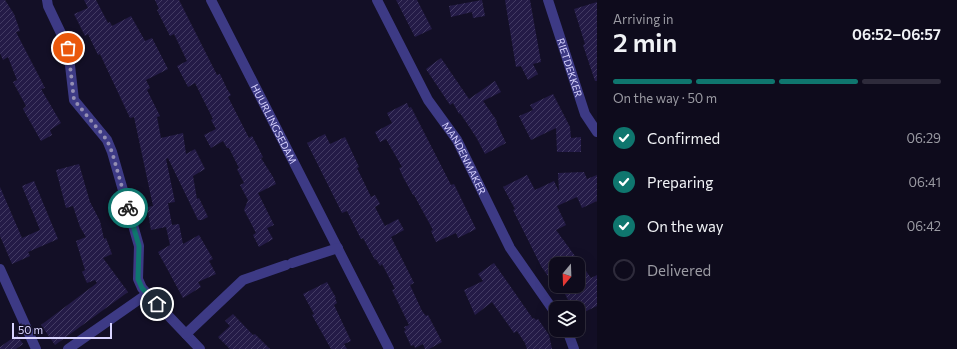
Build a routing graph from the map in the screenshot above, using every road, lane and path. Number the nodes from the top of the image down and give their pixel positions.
1 (47, 0) edge
2 (211, 0) edge
3 (377, 0) edge
4 (548, 0) edge
5 (597, 132) edge
6 (338, 248) junction
7 (0, 269) edge
8 (147, 294) junction
9 (549, 304) edge
10 (186, 334) junction
11 (570, 337) edge
12 (197, 348) edge
13 (36, 349) edge
14 (68, 349) edge
15 (389, 349) edge
16 (574, 349) edge

1 - 8 street
2 - 6 street, HUURLINGSEDAM
3 - 9 street, MANDENMAKER
4 - 5 street, RIETDEKKER
6 - 10 street
6 - 15 street, HUURLINGSEDAM
7 - 13 street
8 - 10 street
8 - 14 street
10 - 12 street
11 - 16 street

